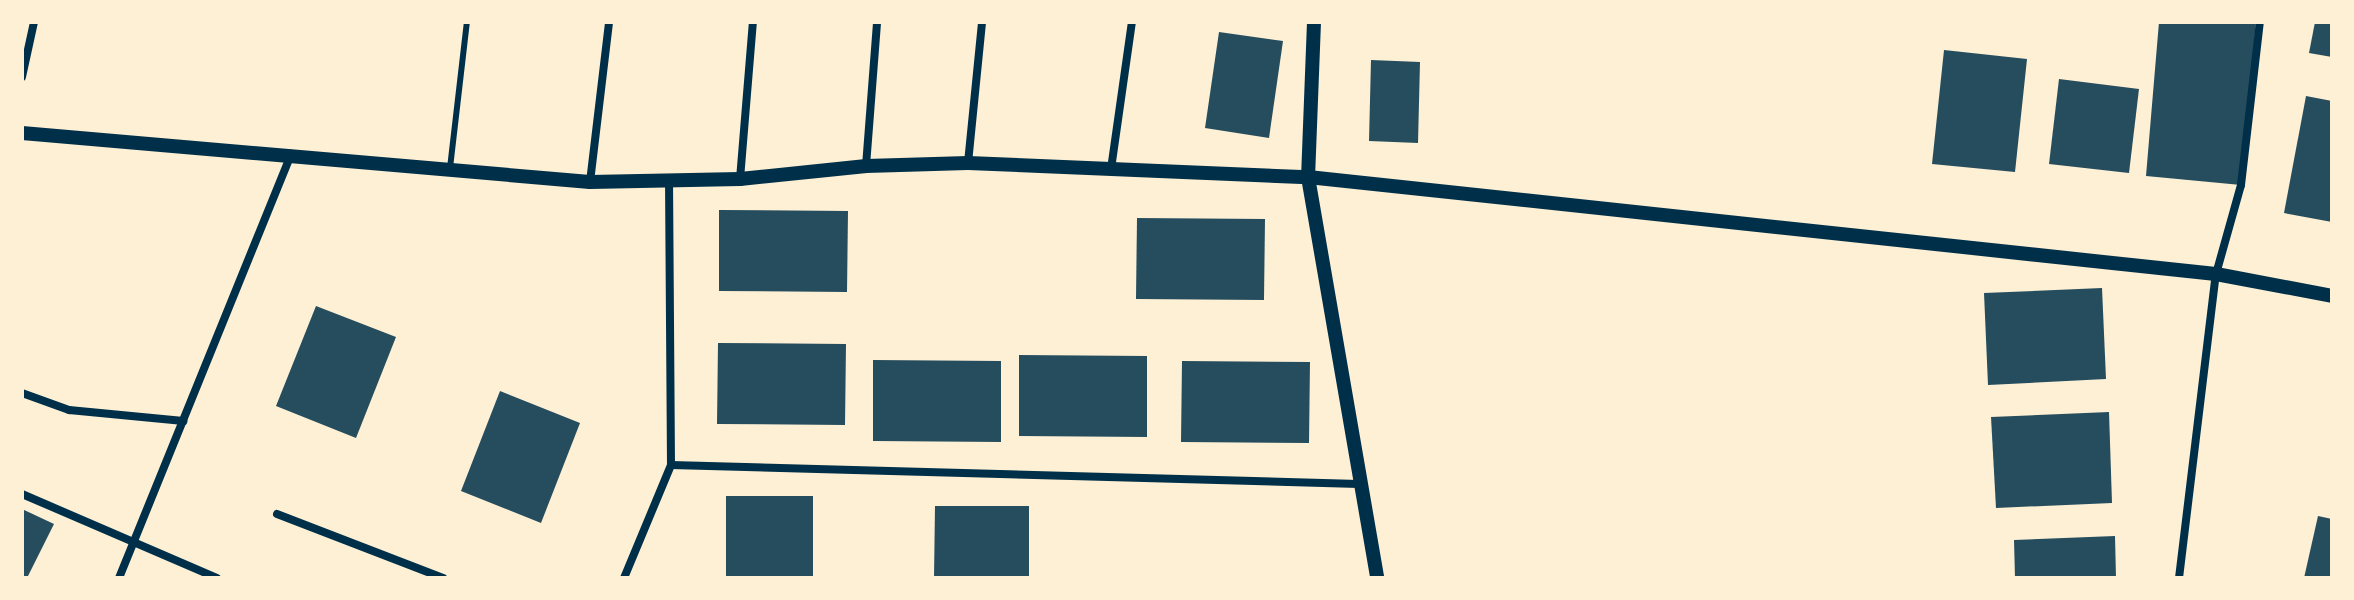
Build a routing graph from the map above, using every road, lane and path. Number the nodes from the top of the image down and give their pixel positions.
1 (34, 22) edge
2 (467, 22) edge
3 (609, 22) edge
4 (753, 22) edge
5 (877, 22) edge
6 (982, 22) edge
7 (1132, 22) edge
8 (1314, 22) edge
9 (2260, 22) edge
10 (22, 77) edge
11 (22, 133) edge
12 (291, 153) junction
13 (968, 163) junction
14 (866, 166) junction
15 (450, 168) junction
16 (1111, 169) junction
17 (1308, 177) junction
18 (669, 178) junction
19 (740, 179) junction
20 (590, 182) junction
21 (2216, 274) junction
22 (2332, 296) edge
23 (22, 393) edge
24 (183, 421) junction
25 (671, 465) junction
26 (1359, 484) junction
27 (22, 494) edge
28 (277, 514) dead end
29 (133, 543) junction
30 (119, 578) edge
31 (217, 578) edge
32 (443, 578) edge
33 (624, 578) edge
34 (1377, 578) edge
35 (2179, 578) edge

1 - 10 street
2 - 15 lane
3 - 20 street
4 - 19 street
5 - 14 street
6 - 13 street
7 - 16 street
8 - 17 street
9 - 21 street
11 - 12 street
12 - 15 street
12 - 24 street
13 - 14 street
13 - 16 street
14 - 19 street
15 - 20 street
16 - 17 street
17 - 21 street
17 - 26 street
18 - 19 street
18 - 20 street
18 - 25 street
21 - 22 street
21 - 35 street
23 - 24 street
24 - 29 street
25 - 26 street
25 - 33 street
26 - 34 street
27 - 29 street
28 - 32 street
29 - 30 street
29 - 31 street

